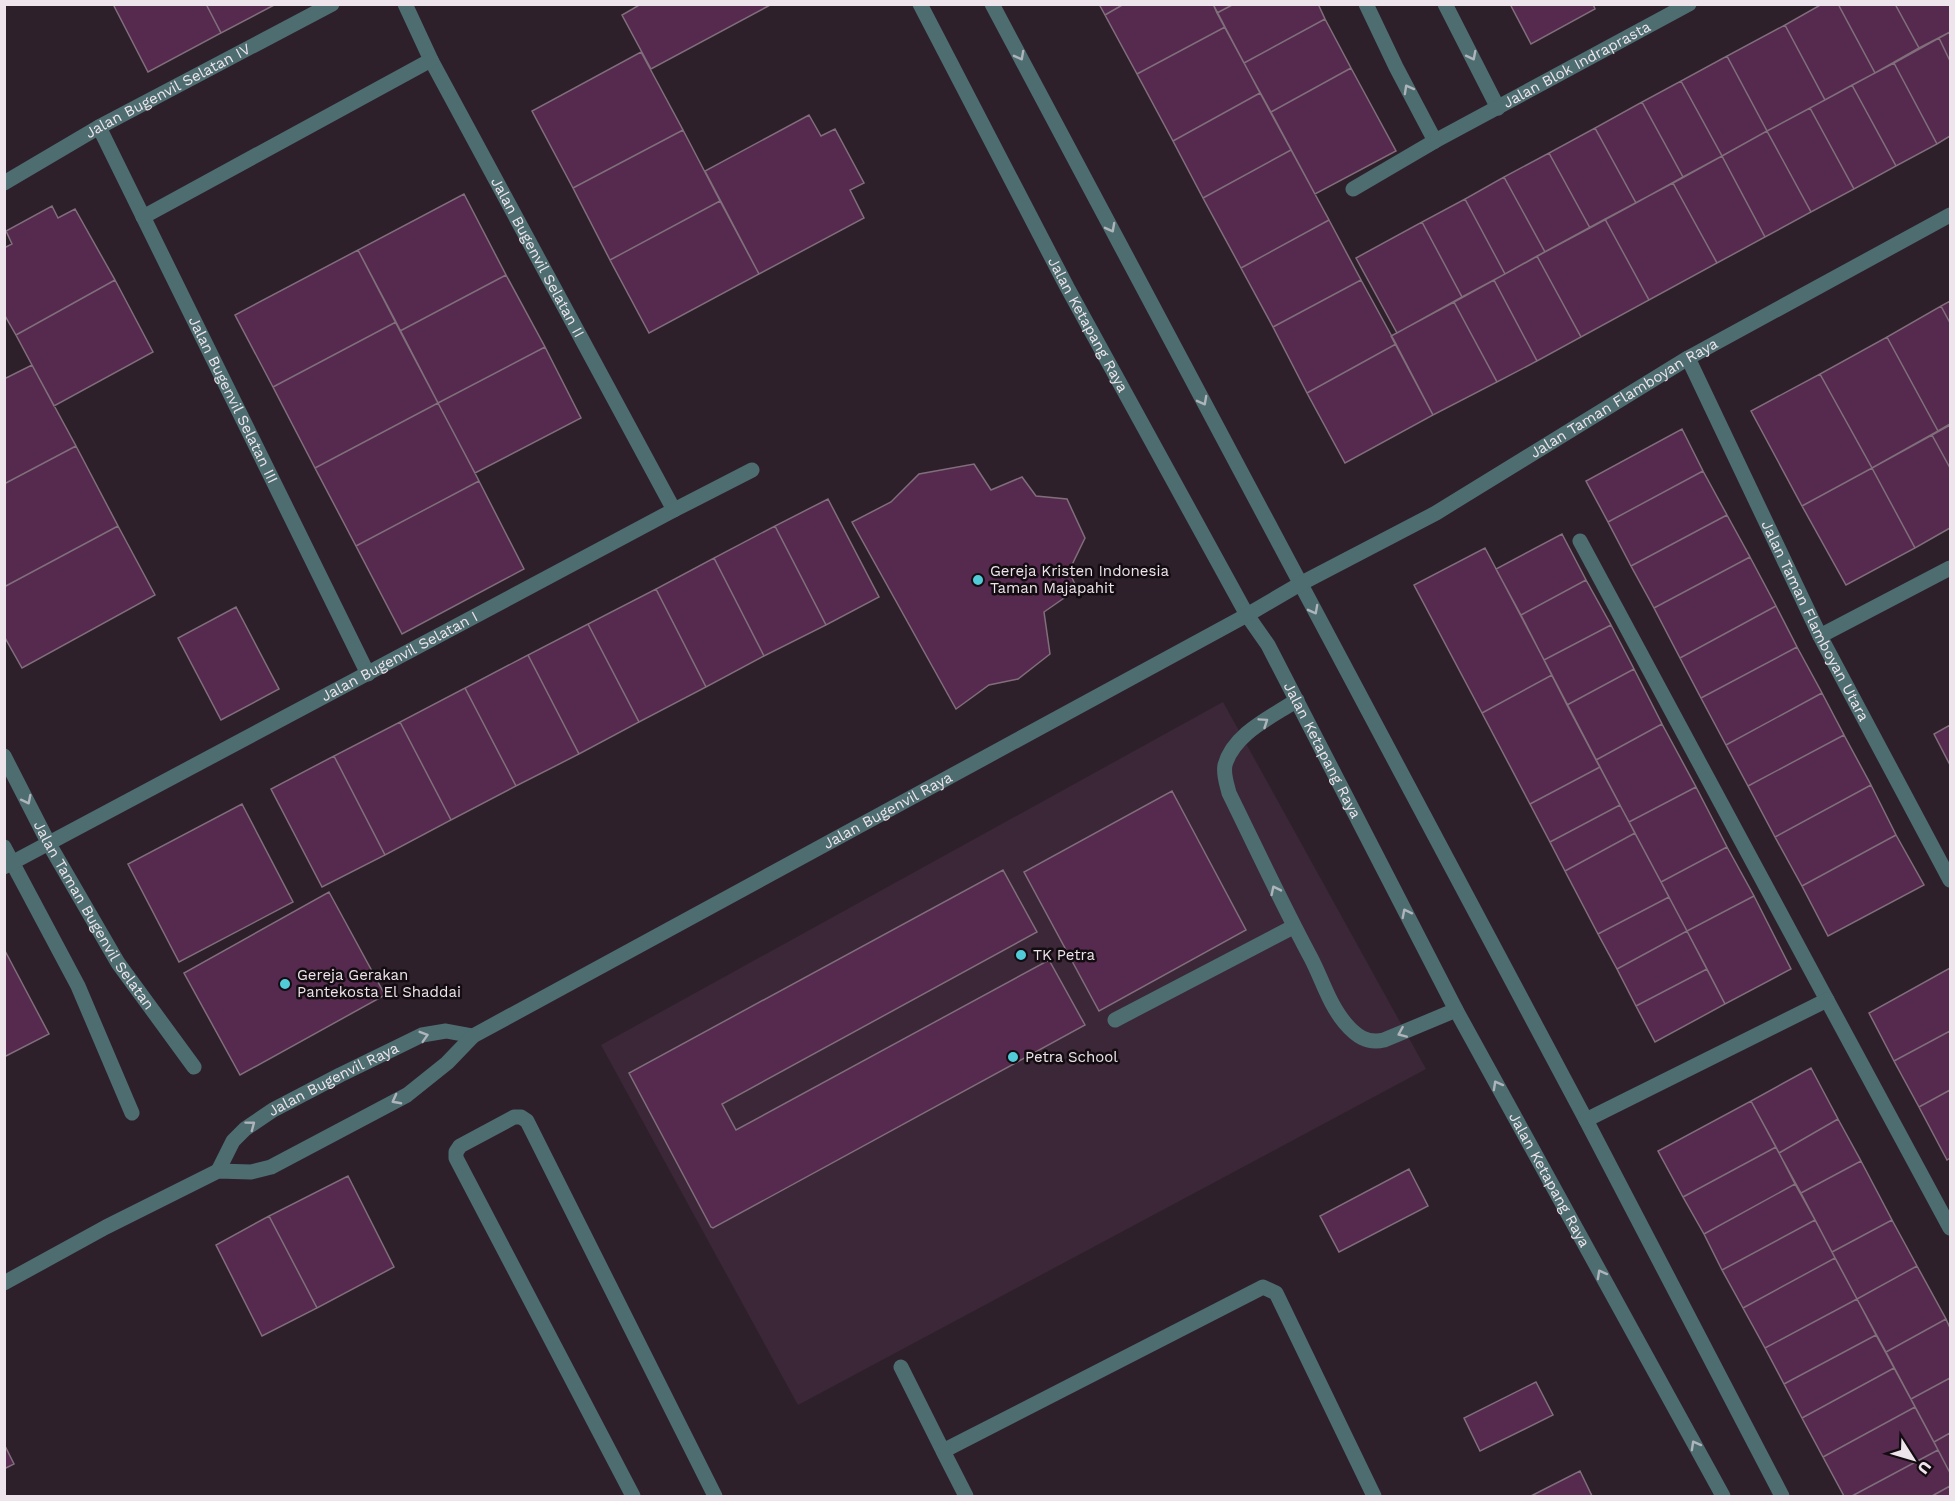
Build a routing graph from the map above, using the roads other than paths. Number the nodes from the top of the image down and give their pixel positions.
1 (332, 4) edge
2 (405, 4) edge
3 (920, 4) edge
4 (992, 4) edge
5 (1366, 4) edge
6 (1445, 4) edge
7 (1689, 4) edge
8 (431, 60) junction
9 (1498, 108) junction
10 (99, 127) junction
11 (1435, 141) junction
12 (4, 183) edge
13 (1353, 189) dead end
14 (1950, 215) edge
15 (143, 216) junction
16 (1688, 358) junction
17 (752, 470) dead end
18 (674, 510) junction
19 (1580, 541) dead end
20 (1950, 568) edge
21 (1300, 584) junction
22 (1247, 615) junction
23 (1820, 636) junction
24 (368, 674) junction
25 (1297, 700) junction
26 (4, 756) edge
27 (49, 844) junction
28 (4, 847) edge
29 (1945, 854) edge
30 (9, 865) edge
31 (1950, 880) edge
32 (1293, 927) junction
33 (1827, 1000) junction
34 (1456, 1010) junction
35 (1115, 1020) dead end
36 (473, 1036) junction
37 (194, 1067) dead end
38 (132, 1113) dead end
39 (1586, 1120) junction
40 (218, 1172) junction
41 (1950, 1228) edge
42 (4, 1283) edge
43 (901, 1368) dead end
44 (943, 1451) junction
45 (633, 1497) edge
46 (716, 1497) edge
47 (966, 1497) edge
48 (1374, 1497) edge
49 (1723, 1497) edge
50 (1782, 1497) edge

1 - 10 street, Jalan Bugenvil Selatan IV
2 - 8 street, Jalan Bugenvil Selatan II
3 - 22 street, Jalan Ketapang Raya
4 -> 21 street
11 -> 5 street
6 -> 9 street, Jalan Blok Indraprasta
7 - 9 street, Jalan Blok Indraprasta
8 - 15 street
8 - 18 street, Jalan Bugenvil Selatan II
9 - 11 street, Jalan Blok Indraprasta
10 - 12 street, Jalan Bugenvil Selatan IV
10 - 15 street, Jalan Bugenvil Selatan III
11 - 13 street, Jalan Blok Indraprasta
14 - 16 street, Jalan Taman Flamboyan Raya
15 - 24 street, Jalan Bugenvil Selatan III
16 - 21 street, Jalan Taman Flamboyan Raya
16 - 23 street, Jalan Taman Flamboyan Utara
17 - 18 street, Jalan Bugenvil Selatan I
18 - 24 street, Jalan Bugenvil Selatan I
19 - 33 street
20 - 23 street
21 - 22 street, Jalan Bugenvil Raya
21 -> 39 street
22 - 25 street, Jalan Ketapang Raya
22 - 36 street, Jalan Bugenvil Raya
23 - 29 street, Jalan Taman Flamboyan Utara
24 - 27 street, Jalan Bugenvil Selatan I
32 -> 25 street
34 -> 25 street, Jalan Ketapang Raya
26 -> 27 street, Jalan Taman Bugenvil Selatan
27 - 30 street, Jalan Bugenvil Selatan I
27 - 37 street, Jalan Taman Bugenvil Selatan
28 - 30 street
29 - 31 street, Jalan Taman Flamboyan Utara
30 - 38 street
34 -> 32 street
32 - 35 street
33 - 39 street
33 - 41 street
49 -> 34 street, Jalan Ketapang Raya
36 -> 40 street, Jalan Bugenvil Raya
40 -> 36 street, Jalan Bugenvil Raya
39 - 50 street
40 - 42 street, Jalan Bugenvil Raya
43 - 44 street
44 - 47 street
44 - 48 street
45 - 46 street

